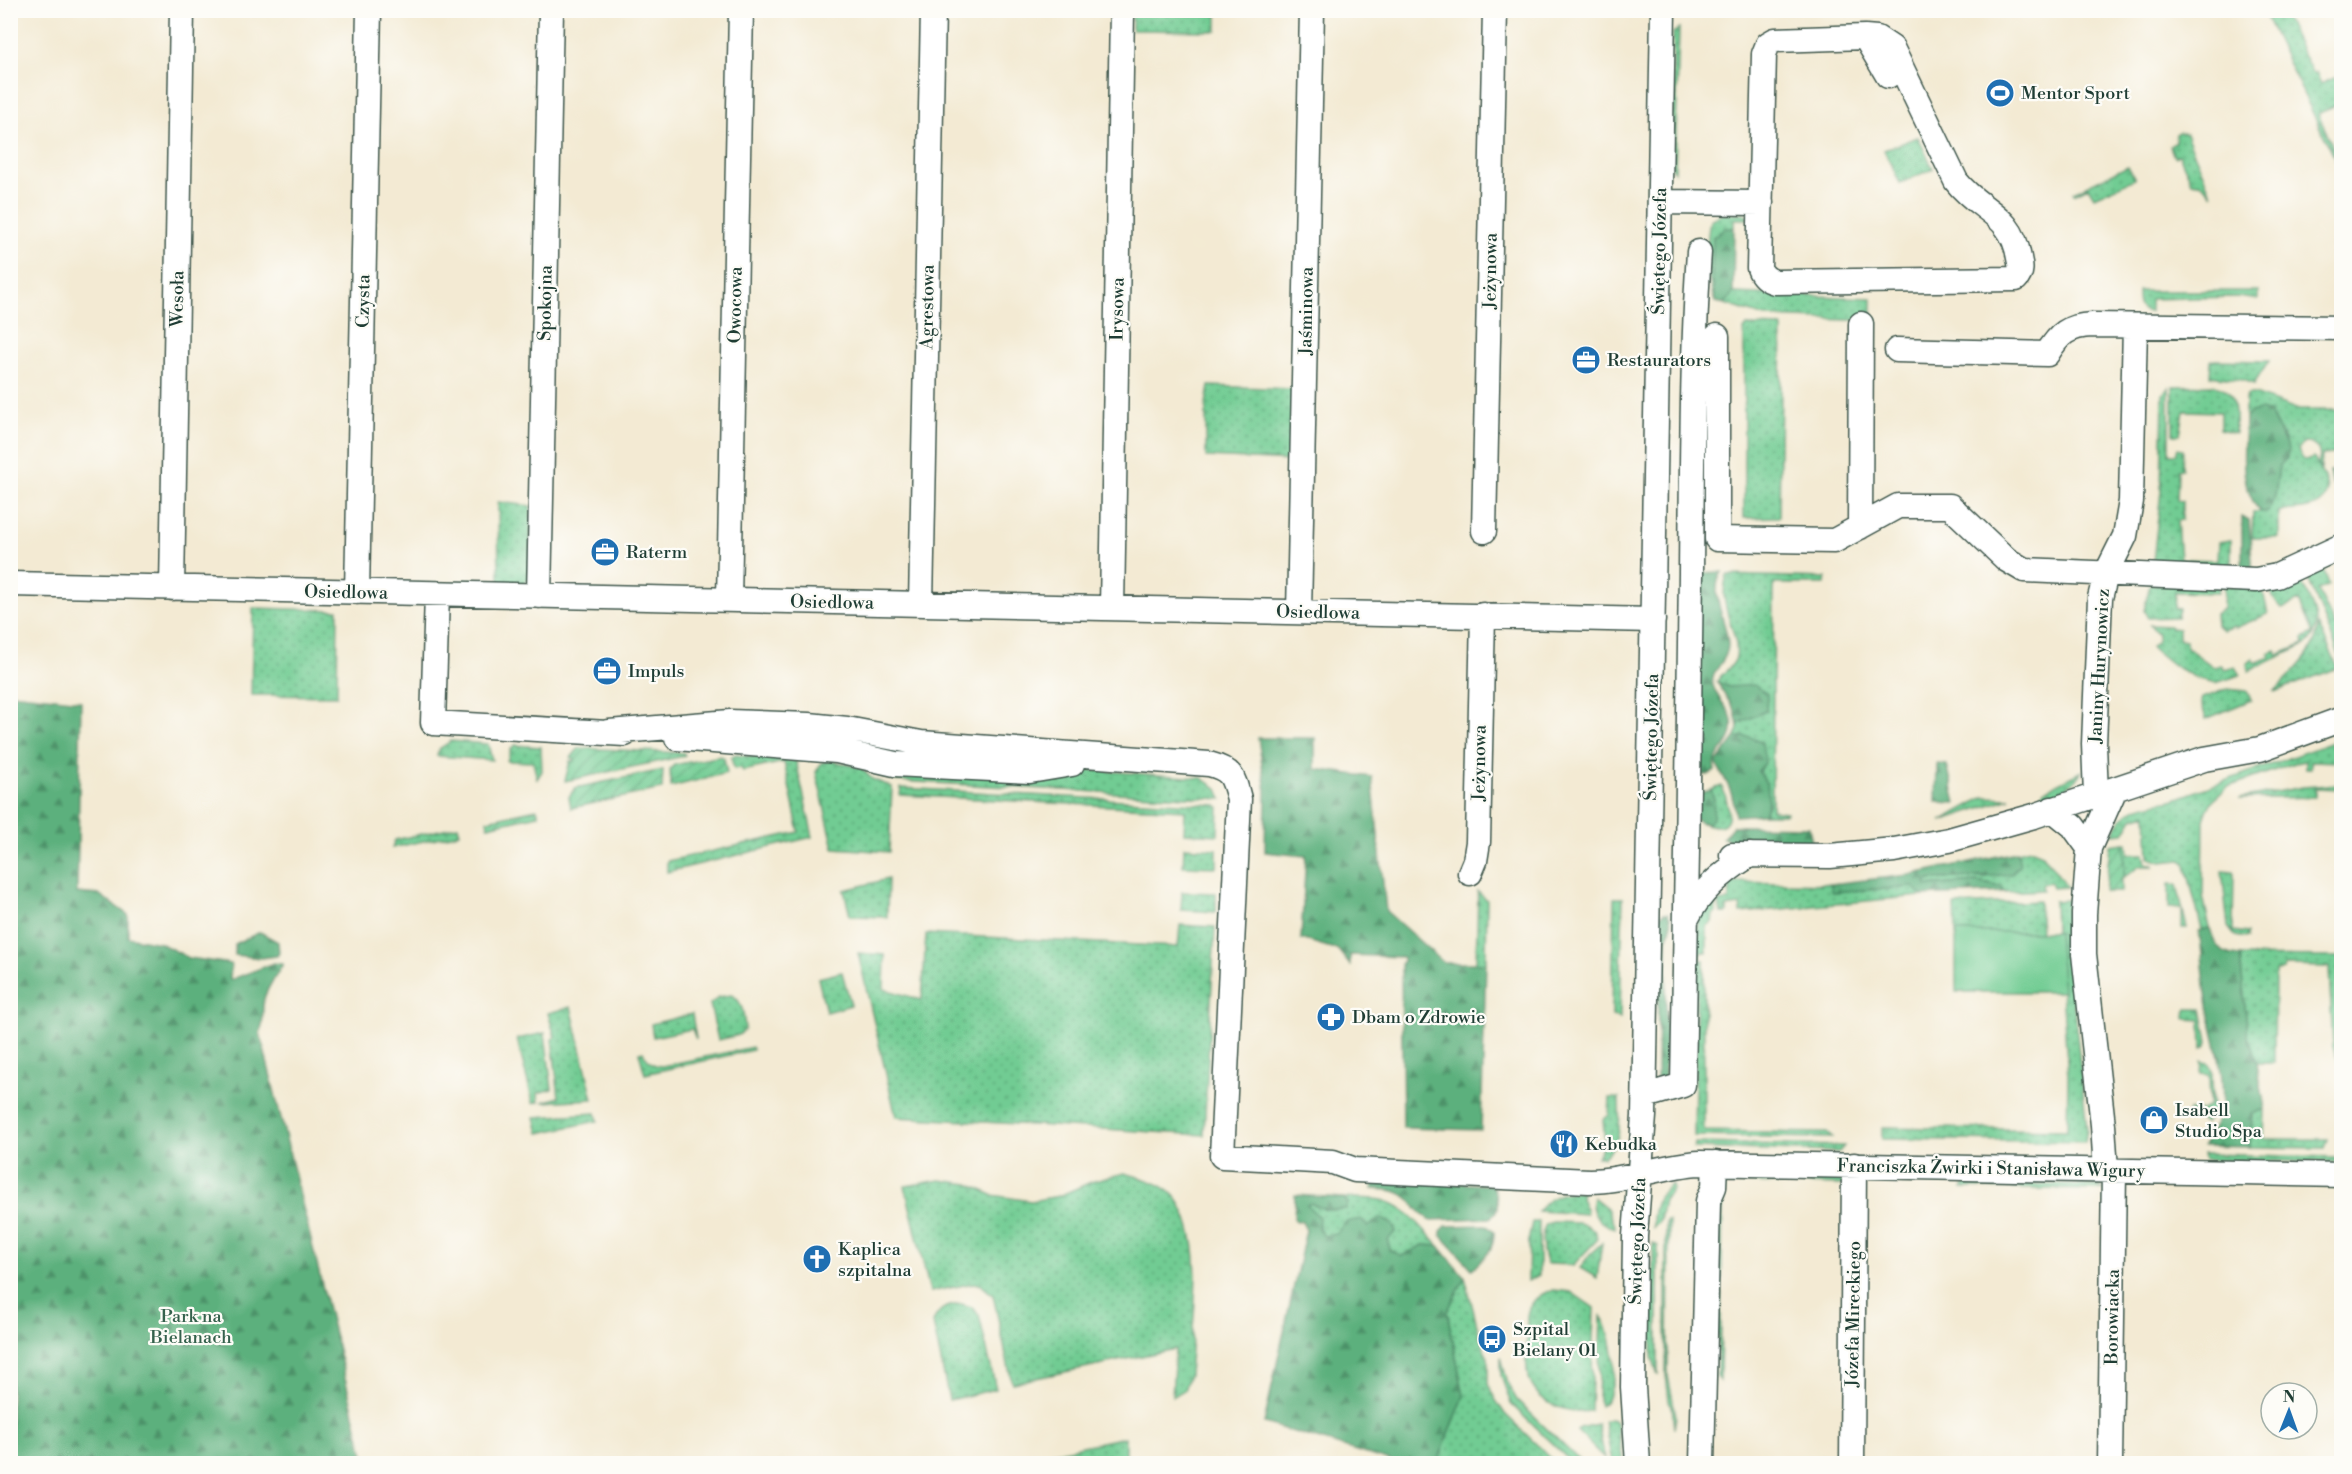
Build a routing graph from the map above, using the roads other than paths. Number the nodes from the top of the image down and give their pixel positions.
1 (182, 10) edge
2 (369, 10) edge
3 (551, 10) edge
4 (741, 10) edge
5 (933, 10) edge
6 (1122, 10) edge
7 (1312, 10) edge
8 (1495, 10) edge
9 (1663, 10) edge
10 (1865, 37) junction
11 (1888, 76) dead end
12 (1660, 202) junction
13 (1761, 202) junction
14 (1699, 252) dead end
15 (1861, 324) dead end
16 (2135, 326) junction
17 (2342, 328) edge
18 (1717, 336) dead end
19 (1897, 350) dead end
20 (1860, 527) junction
21 (1484, 531) dead end
22 (2342, 546) edge
23 (2106, 574) junction
24 (10, 584) edge
25 (172, 588) junction
26 (357, 592) junction
27 (437, 594) junction
28 (539, 596) junction
29 (729, 599) junction
30 (921, 604) junction
31 (1112, 608) junction
32 (1299, 612) junction
33 (1482, 615) junction
34 (1653, 620) junction
35 (2342, 701) edge
36 (2342, 719) edge
37 (2204, 759) junction
38 (2106, 792) junction
39 (2052, 809) junction
40 (2089, 848) junction
41 (1470, 873) dead end
42 (1687, 919) junction
43 (1644, 1096) junction
44 (1715, 1163) junction
45 (1854, 1165) junction
46 (2110, 1170) junction
47 (1640, 1172) junction
48 (2342, 1175) edge
49 (1638, 1464) edge
50 (1702, 1464) edge
51 (1852, 1464) edge
52 (2110, 1464) edge

1 - 25 street, Wesoła
2 - 26 street, Czysta
3 - 28 street, Spokojna
4 - 29 street, Owocowa
5 - 30 street, Agrestowa
6 - 31 street, Irysowa
7 - 32 street, Jaśminowa
8 - 21 street, Jeżynowa
9 - 12 street, Świętego Józefa
10 - 11 street
10 - 13 street
10 - 13 street
12 - 13 street
12 - 34 street, Świętego Józefa
14 - 42 street
15 - 20 street
16 - 17 street
16 - 19 street
16 - 23 street, Janiny Hurynowicz
18 - 20 street
20 - 23 street
22 - 23 street
23 - 38 street, Janiny Hurynowicz
24 - 25 street, Osiedlowa
25 - 26 street, Osiedlowa
26 - 27 street, Osiedlowa
27 - 28 street, Osiedlowa
27 - 47 street, Franciszka Żwirki i Stanisława Wigury
28 - 29 street, Osiedlowa
29 - 30 street, Osiedlowa
30 - 31 street, Osiedlowa
31 - 32 street, Osiedlowa
32 - 33 street, Osiedlowa
33 - 34 street, Osiedlowa
33 - 41 street, Jeżynowa
34 - 43 street, Świętego Józefa
35 - 37 street
36 - 37 street
37 - 38 street
38 - 39 street
38 - 40 street, Janiny Hurynowicz
39 - 40 street
39 - 42 street
40 - 46 street, Janiny Hurynowicz
42 - 43 street
43 - 47 street, Świętego Józefa
44 - 45 street, Franciszka Żwirki i Stanisława Wigury
44 - 47 street, Franciszka Żwirki i Stanisława Wigury
44 - 50 street
45 - 46 street, Franciszka Żwirki i Stanisława Wigury
45 - 51 street, Józefa Mireckiego
46 - 48 street, Franciszka Żwirki i Stanisława Wigury
46 - 52 street, Borowiacka
47 - 49 street, Świętego Józefa

